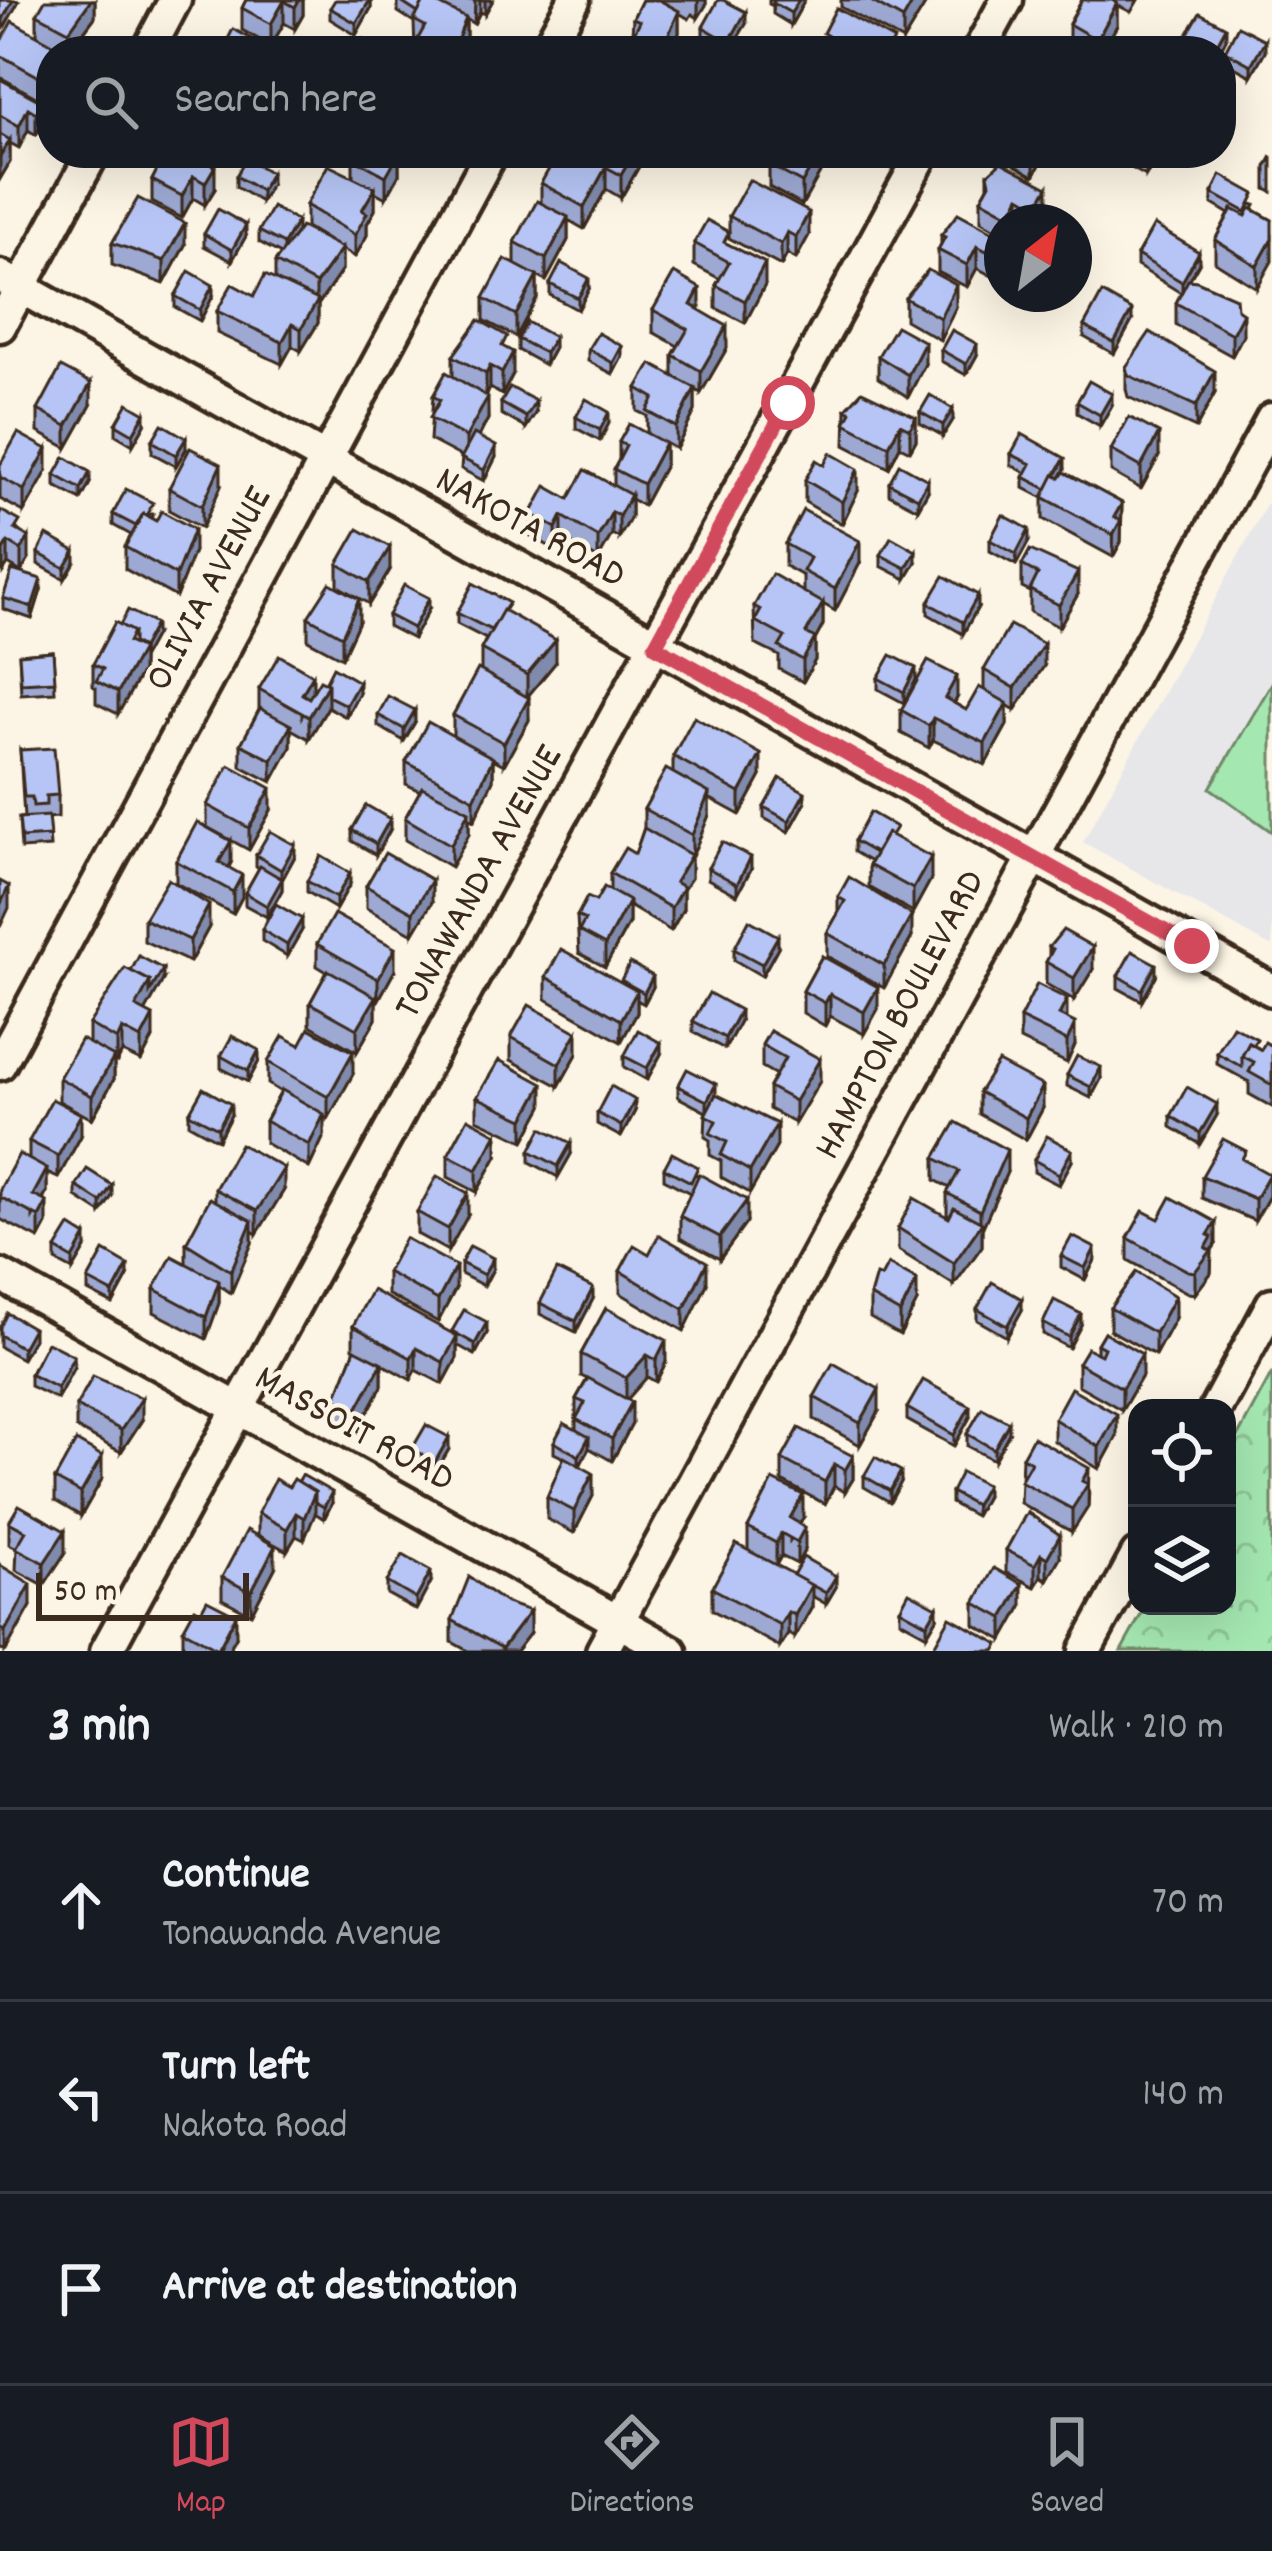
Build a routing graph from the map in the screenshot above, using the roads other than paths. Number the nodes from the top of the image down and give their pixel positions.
1 (176, 0) edge
2 (574, 0) edge
3 (1007, 0) edge
4 (156, 36) edge
5 (554, 36) edge
6 (987, 36) edge
7 (83, 168) edge
8 (483, 168) edge
9 (915, 168) edge
10 (10, 281) edge
11 (0, 326) edge
12 (1272, 419) edge
13 (325, 460) junction
14 (655, 646) junction
15 (1032, 857) junction
16 (1272, 990) edge
17 (5, 1047) edge
18 (0, 1275) edge
19 (1272, 1304) edge
20 (1221, 1399) edge
21 (237, 1411) junction
22 (1128, 1572) edge
23 (617, 1622) junction
24 (106, 1651) edge
25 (602, 1651) edge
26 (671, 1651) edge
27 (1085, 1651) edge

1 - 4 street
2 - 5 street
3 - 6 street
7 - 10 street
8 - 13 street, OLIVIA AVENUE
9 - 14 street, TONAWANDA AVENUE
10 - 11 street
10 - 13 street, NAKOTA ROAD
12 - 15 street, HAMPTON BOULEVARD
13 - 14 street, NAKOTA ROAD
13 - 17 street, OLIVIA AVENUE
14 - 15 street, NAKOTA ROAD
14 - 21 street, TONAWANDA AVENUE
15 - 16 street, NAKOTA ROAD
15 - 23 street, HAMPTON BOULEVARD
18 - 21 street, MASSOIT ROAD
19 - 20 street
21 - 23 street, MASSOIT ROAD
21 - 24 street, TONAWANDA AVENUE
22 - 27 street
23 - 25 street, HAMPTON BOULEVARD
23 - 26 street, MASSOIT ROAD

